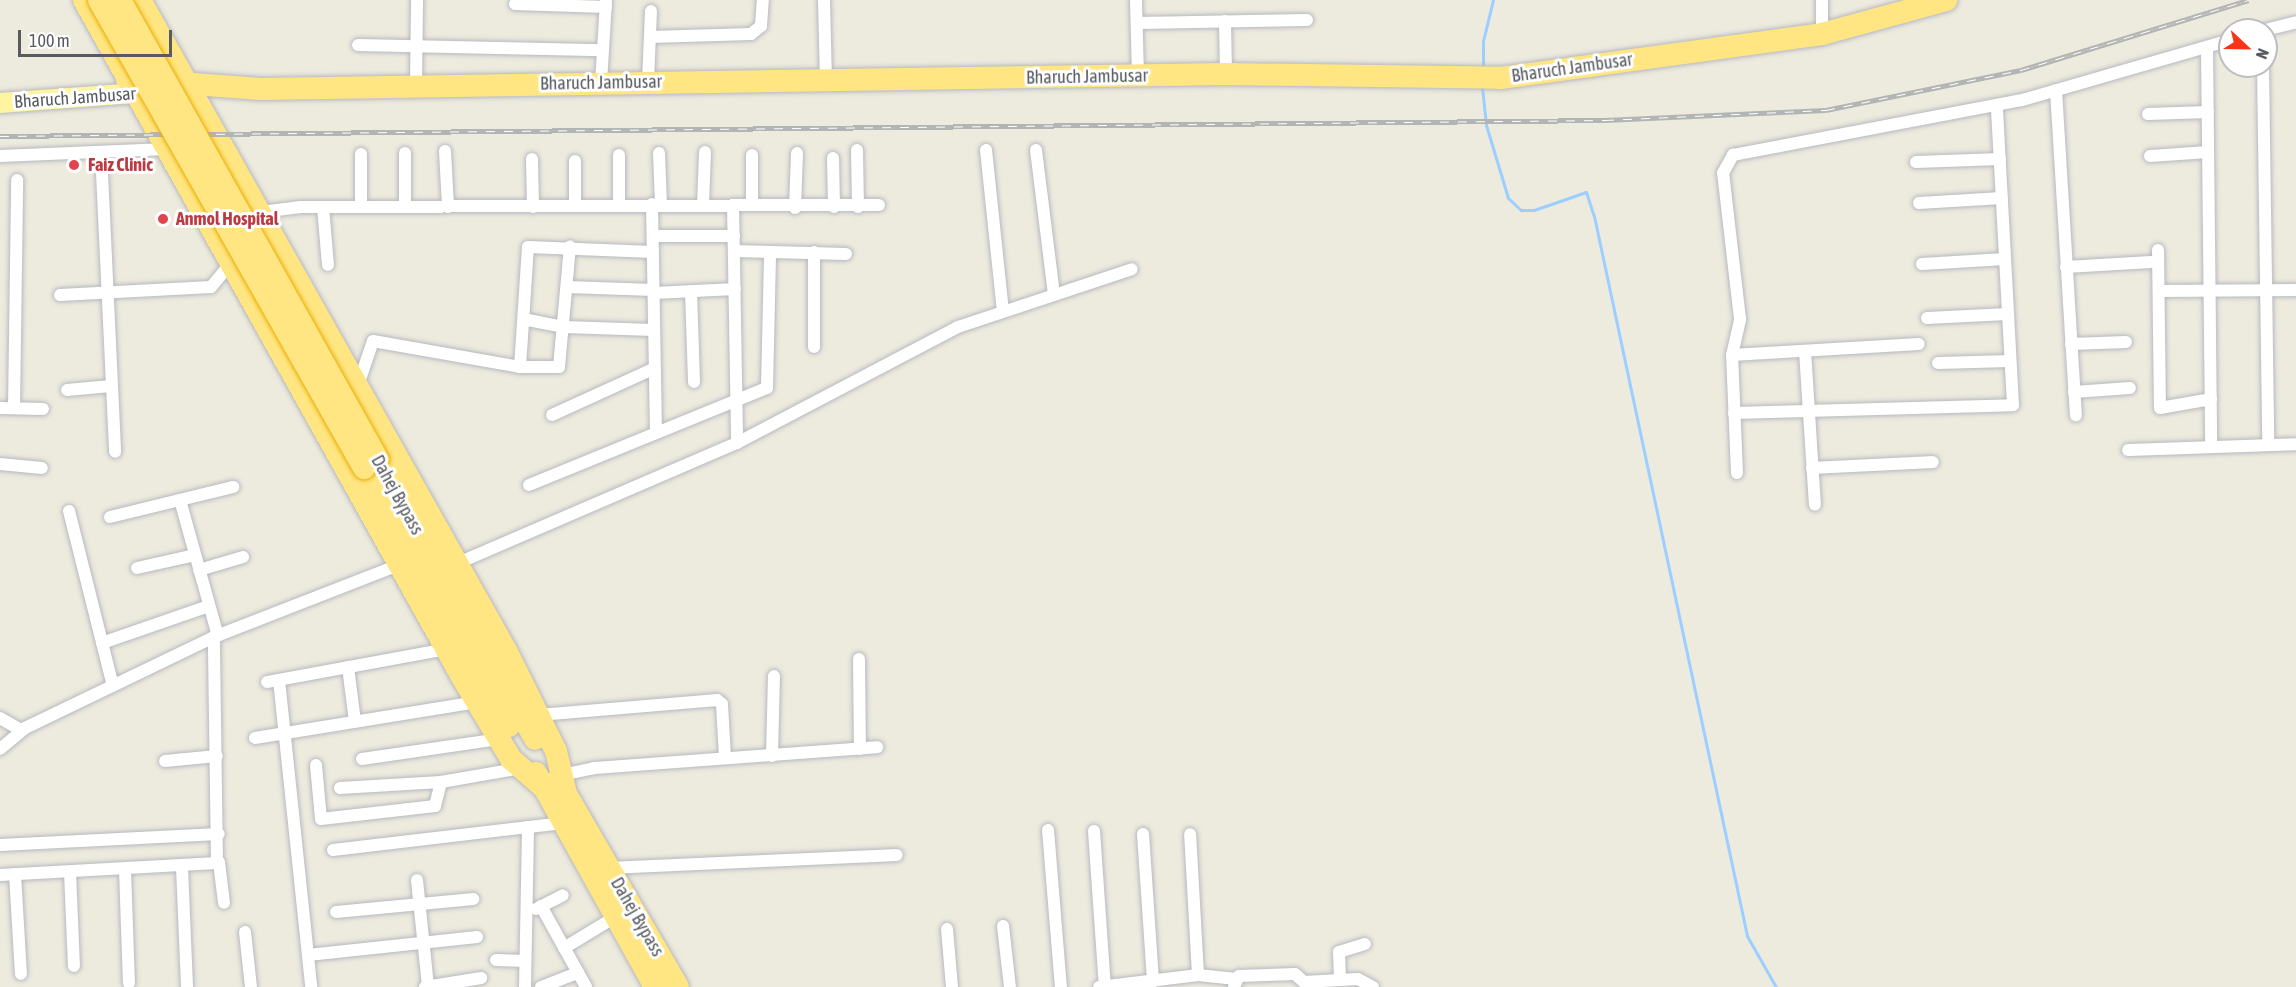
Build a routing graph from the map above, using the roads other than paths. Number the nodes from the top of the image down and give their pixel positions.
1 (84, 0) edge
2 (99, 0) edge
3 (120, 0) edge
4 (140, 0) edge
5 (417, 0) edge
6 (763, 0) edge
7 (824, 0) edge
8 (1136, 0) edge
9 (1822, 0) edge
10 (1946, 0) edge
11 (515, 4) dead end
12 (606, 4) edge
13 (651, 10) dead end
14 (1307, 20) dead end
15 (1225, 21) junction
16 (2296, 22) edge
17 (1137, 23) junction
18 (2278, 27) edge
19 (1822, 34) junction
20 (650, 37) junction
21 (2218, 44) edge
22 (358, 45) dead end
23 (417, 46) junction
24 (2207, 47) junction
25 (603, 50) junction
26 (1226, 74) junction
27 (1138, 76) junction
28 (2263, 78) edge
29 (826, 81) junction
30 (648, 82) junction
31 (600, 83) junction
32 (416, 85) junction
33 (131, 86) junction
34 (189, 89) junction
35 (0, 90) edge
36 (2056, 90) junction
37 (0, 103) edge
38 (1997, 105) junction
39 (2208, 112) junction
40 (2148, 114) dead end
41 (167, 148) junction
42 (857, 150) dead end
43 (986, 150) dead end
44 (1036, 150) dead end
45 (445, 151) dead end
46 (101, 152) junction
47 (705, 152) dead end
48 (2208, 152) junction
49 (405, 153) dead end
50 (659, 153) dead end
51 (797, 153) dead end
52 (361, 154) dead end
53 (619, 155) dead end
54 (752, 155) dead end
55 (0, 156) edge
56 (2150, 156) dead end
57 (833, 158) dead end
58 (532, 159) dead end
59 (2000, 159) junction
60 (575, 161) dead end
61 (1916, 162) dead end
62 (17, 180) dead end
63 (2002, 198) junction
64 (1919, 203) dead end
65 (619, 204) junction
66 (657, 204) junction
67 (703, 204) junction
68 (733, 205) junction
69 (752, 205) junction
70 (879, 205) dead end
71 (575, 206) junction
72 (323, 207) junction
73 (361, 207) junction
74 (405, 207) junction
75 (448, 207) junction
76 (533, 207) junction
77 (834, 207) junction
78 (858, 207) junction
79 (795, 208) junction
80 (261, 212) junction
81 (653, 236) junction
82 (734, 236) junction
83 (570, 247) junction
84 (2158, 250) dead end
85 (735, 251) junction
86 (653, 252) junction
87 (770, 252) junction
88 (814, 252) junction
89 (846, 254) dead end
90 (2005, 259) junction
91 (2151, 262) dead end
92 (231, 263) junction
93 (1922, 264) dead end
94 (328, 265) dead end
95 (2066, 267) junction
96 (1132, 269) dead end
97 (567, 287) junction
98 (735, 289) junction
99 (2296, 290) edge
100 (654, 291) junction
101 (691, 291) junction
102 (2161, 291) junction
103 (2210, 291) junction
104 (2266, 291) junction
105 (107, 293) junction
106 (1054, 294) junction
107 (60, 295) dead end
108 (1003, 311) junction
109 (2008, 314) junction
110 (1927, 318) dead end
111 (528, 320) dead end
112 (564, 327) junction
113 (654, 330) junction
114 (2126, 342) dead end
115 (1919, 344) dead end
116 (2071, 344) junction
117 (814, 347) dead end
118 (521, 351) junction
119 (1805, 351) junction
120 (1731, 354) junction
121 (2010, 361) junction
122 (1938, 363) dead end
123 (507, 364) junction
124 (520, 367) junction
125 (655, 368) junction
126 (694, 382) dead end
127 (358, 385) junction
128 (111, 386) junction
129 (2130, 388) dead end
130 (67, 390) dead end
131 (2074, 392) junction
132 (736, 398) junction
133 (2211, 399) junction
134 (0, 408) edge
135 (15, 408) junction
136 (43, 409) dead end
137 (1809, 410) junction
138 (1734, 413) junction
139 (552, 415) dead end
140 (2076, 415) dead end
141 (656, 432) junction
142 (737, 443) junction
143 (2296, 444) edge
144 (2268, 445) junction
145 (2211, 447) junction
146 (2128, 450) dead end
147 (115, 452) dead end
148 (1933, 462) dead end
149 (0, 464) edge
150 (371, 464) junction
151 (42, 468) dead end
152 (1812, 468) junction
153 (1737, 473) dead end
154 (529, 485) dead end
155 (233, 487) dead end
156 (180, 500) junction
157 (1815, 505) dead end
158 (69, 511) dead end
159 (110, 517) dead end
160 (195, 555) junction
161 (243, 557) dead end
162 (458, 563) junction
163 (399, 565) junction
164 (137, 568) dead end
165 (199, 570) junction
166 (209, 606) junction
167 (216, 637) junction
168 (102, 643) junction
169 (447, 649) junction
170 (859, 659) dead end
171 (348, 667) junction
172 (774, 676) dead end
173 (113, 686) junction
174 (477, 702) junction
175 (538, 715) junction
176 (0, 718) edge
177 (355, 722) junction
178 (21, 730) junction
179 (286, 733) junction
180 (255, 738) dead end
181 (500, 739) junction
182 (877, 747) dead end
183 (0, 749) edge
184 (860, 749) junction
185 (217, 756) junction
186 (772, 756) junction
187 (725, 758) junction
188 (362, 759) dead end
189 (165, 761) dead end
190 (316, 765) dead end
191 (521, 768) junction
192 (441, 782) junction
193 (340, 788) dead end
194 (560, 795) junction
195 (528, 827) junction
196 (1048, 830) dead end
197 (1094, 831) dead end
198 (219, 834) junction
199 (1143, 834) dead end
200 (1190, 834) dead end
201 (0, 845) edge
202 (333, 850) dead end
203 (897, 855) dead end
204 (219, 862) junction
205 (182, 867) junction
206 (609, 868) junction
207 (125, 870) junction
208 (70, 872) junction
209 (15, 874) junction
210 (0, 875) edge
211 (417, 880) dead end
212 (563, 895) dead end
213 (472, 899) dead end
214 (224, 903) dead end
215 (419, 903) junction
216 (541, 906) junction
217 (336, 912) dead end
218 (524, 915) junction
219 (615, 917) junction
220 (1003, 927) dead end
221 (947, 929) dead end
222 (245, 932) dead end
223 (477, 937) dead end
224 (423, 943) junction
225 (1365, 944) dead end
226 (564, 948) junction
227 (308, 955) junction
228 (496, 960) dead end
229 (525, 961) junction
230 (74, 966) dead end
231 (578, 973) junction
232 (21, 974) dead end
233 (1198, 975) junction
234 (481, 978) dead end
235 (1340, 980) junction
236 (129, 982) dead end
237 (1153, 982) junction
238 (1234, 983) edge
239 (454, 985) edge
240 (546, 986) edge
241 (188, 987) edge
242 (251, 987) edge
243 (311, 987) edge
244 (427, 987) edge
245 (525, 987) edge
246 (586, 987) edge
247 (655, 987) edge
248 (678, 987) edge
249 (952, 987) edge
250 (1010, 987) edge
251 (1061, 987) edge
252 (1099, 987) edge
253 (1105, 987) edge
254 (1373, 987) edge

1 - 33 highway
2 - 150 highway, Dahej Bypass, bridge
3 - 150 highway, Dahej Bypass, bridge
4 - 34 highway
5 - 23 street
6 - 20 street
7 - 29 street
8 - 17 street
9 - 19 street
10 - 19 highway, Bharuch Jambusar
11 - 12 street
12 - 25 street
13 - 20 street
14 - 15 street
15 - 17 street
15 - 26 street
16 - 18 street
17 - 27 street
19 - 26 highway, Bharuch Jambusar
20 - 30 street
21 - 24 street
22 - 23 street
23 - 25 street
23 - 32 street
24 - 36 street
24 - 39 street
25 - 31 street
26 - 27 highway, Bharuch Jambusar
27 - 29 highway, Bharuch Jambusar
28 - 104 street
29 - 30 highway, Bharuch Jambusar
30 - 31 highway, Bharuch Jambusar
31 - 32 highway, Bharuch Jambusar
32 - 34 highway, Bharuch Jambusar
33 - 34 highway, Bharuch Jambusar
33 - 35 main road, Bharuch Jambusar
33 - 37 main road, Bharuch Jambusar
33 - 41 highway
34 - 80 highway
36 - 38 street
36 - 95 street
38 - 59 street
38 - 120 street
39 - 40 street
39 - 48 street
41 - 46 street
41 - 92 highway
42 - 78 street
43 - 108 street
44 - 106 street
45 - 75 street
46 - 55 street
46 - 105 street
47 - 67 street
48 - 56 street
48 - 103 street
49 - 74 street
50 - 66 street
51 - 79 street
52 - 73 street
53 - 65 street
54 - 69 street
57 - 77 street
58 - 76 street
59 - 61 street
59 - 63 street
60 - 71 street
62 - 135 street
63 - 64 street
63 - 90 street
65 - 66 street
65 - 71 street
66 - 67 street
66 - 81 street
67 - 68 street
68 - 69 street
68 - 82 street
69 - 79 street
70 - 78 street
71 - 76 street
72 - 73 street
72 - 80 street
72 - 94 street
73 - 74 street
74 - 75 street
75 - 76 street
77 - 78 street
77 - 79 street
80 - 127 highway
81 - 82 street
81 - 86 street
82 - 85 street
83 - 86 street
83 - 97 street
83 - 118 street
84 - 102 street
85 - 87 street
85 - 98 street
86 - 100 street
87 - 88 street
87 - 132 street
88 - 89 street
88 - 117 street
90 - 93 street
90 - 109 street
91 - 95 street
92 - 105 street
92 - 163 highway
95 - 116 street
96 - 106 street
97 - 100 street
97 - 112 street
98 - 101 street
98 - 132 street
99 - 104 street
100 - 101 street
100 - 113 street
101 - 126 street
102 - 103 street
102 - 133 street
103 - 104 street
103 - 133 street
104 - 144 street
105 - 107 street
105 - 128 street
106 - 108 street
108 - 142 street
109 - 110 street
109 - 121 street
111 - 112 street
112 - 113 street
112 - 124 street
113 - 125 street
114 - 116 street
115 - 119 street
116 - 131 street
118 - 123 street
118 - 124 street
119 - 120 street
119 - 137 street
120 - 138 street
121 - 122 street
121 - 137 street
123 - 124 street
123 - 127 street
125 - 139 street
125 - 141 street
127 - 162 highway
128 - 130 street
128 - 147 street
129 - 131 street
131 - 140 street
132 - 141 street
132 - 142 street
133 - 145 street
134 - 135 street
135 - 136 street
137 - 138 street
137 - 152 street
138 - 153 street
141 - 154 street
142 - 162 street
143 - 144 street
144 - 145 street
145 - 146 street
148 - 152 street
149 - 151 street
150 - 194 highway, Dahej Bypass
152 - 157 street
155 - 156 street
156 - 159 street
156 - 160 street
158 - 168 street
160 - 164 street
160 - 165 street
161 - 165 street
162 - 175 highway
163 - 167 street
163 - 169 highway
165 - 166 street
166 - 167 street
166 - 168 street
167 - 173 street
167 - 185 street
168 - 173 street
169 - 171 street
169 - 174 highway
170 - 184 street
171 - 177 street
171 - 179 street
172 - 186 street
173 - 178 street
174 - 177 street
174 - 181 highway
175 - 187 street
175 - 194 highway
176 - 178 street
177 - 179 street
178 - 183 street
179 - 180 street
179 - 227 street
181 - 188 street
181 - 191 highway
182 - 184 street
184 - 186 street
185 - 189 street
185 - 198 street
186 - 187 street
187 - 194 street
190 - 192 street
191 - 192 street
191 - 194 highway
192 - 193 street
194 - 195 street
194 - 206 highway, Dahej Bypass
194 - 219 highway, Dahej Bypass
195 - 202 street
195 - 218 street
196 - 251 street
197 - 253 street
198 - 201 street
198 - 204 street
199 - 237 street
200 - 233 street
203 - 206 street
204 - 205 street
204 - 214 street
205 - 207 street
205 - 241 street
206 - 248 highway, Dahej Bypass
207 - 208 street
207 - 236 street
208 - 209 street
208 - 230 street
209 - 210 street
209 - 232 street
211 - 215 street
212 - 216 street
213 - 215 street
215 - 217 street
215 - 224 street
216 - 218 street
216 - 226 street
218 - 229 street
219 - 226 street
219 - 247 highway, Dahej Bypass
220 - 250 street
221 - 249 street
222 - 242 street
223 - 224 street
224 - 227 street
224 - 244 street
225 - 235 street
226 - 231 street
227 - 243 street
228 - 229 street
229 - 245 street
231 - 240 street
231 - 246 street
233 - 237 street
233 - 238 street
234 - 239 street
235 - 238 street
235 - 254 street
237 - 253 street
239 - 244 street
252 - 253 street

